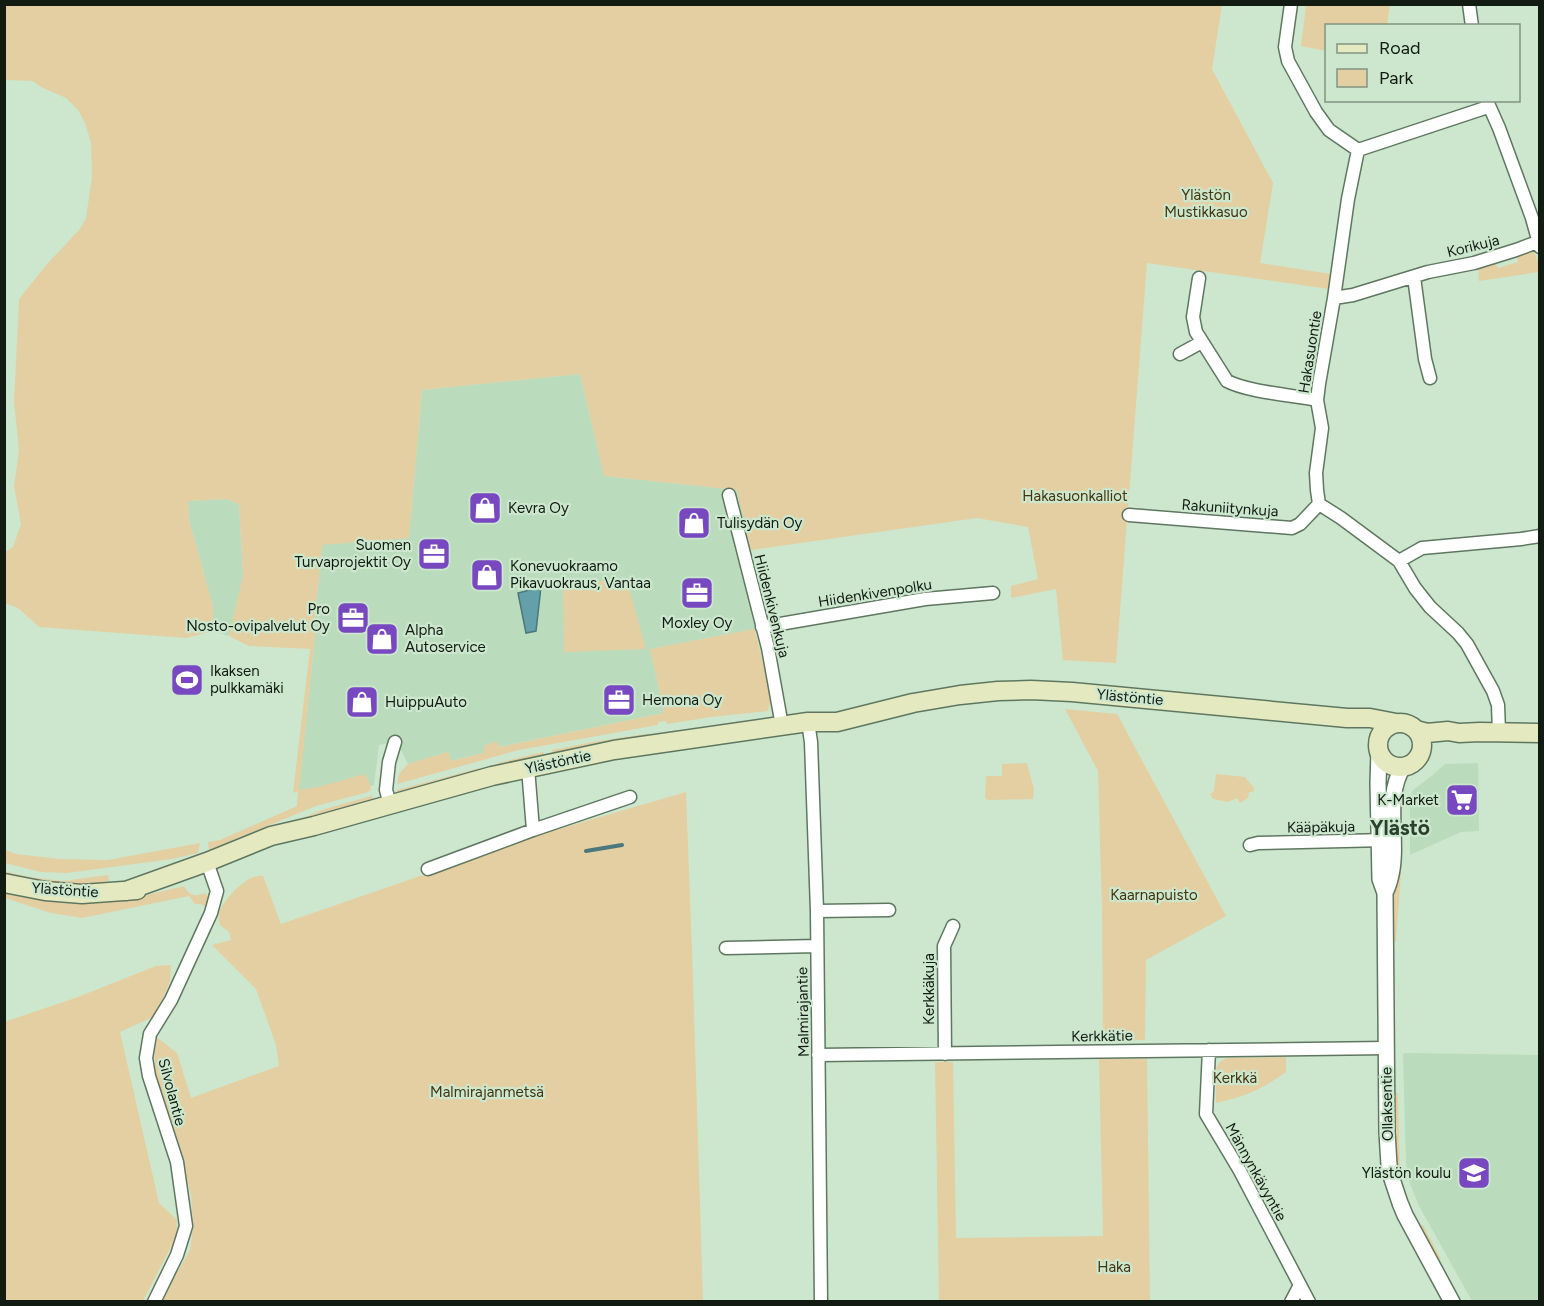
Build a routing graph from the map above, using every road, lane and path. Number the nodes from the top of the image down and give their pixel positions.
1 (1291, 4) edge
2 (1469, 4) edge
3 (1472, 24) edge
4 (1488, 104) edge
5 (1358, 150) junction
6 (1539, 243) edge
7 (1414, 277) junction
8 (1199, 278) dead end
9 (1334, 298) junction
10 (1202, 342) junction
11 (1180, 354) dead end
12 (1430, 378) dead end
13 (1317, 400) junction
14 (729, 495) dead end
15 (1319, 504) junction
16 (1129, 515) dead end
17 (1539, 536) edge
18 (1399, 561) junction
19 (993, 593) dead end
20 (762, 627) junction
21 (1347, 718) junction
22 (808, 722) junction
23 (1396, 723) junction
24 (782, 726) junction
25 (1416, 730) junction
26 (1499, 732) junction
27 (1459, 733) junction
28 (1539, 733) edge
29 (395, 742) dead end
30 (1379, 747) junction
31 (1419, 755) junction
32 (1403, 767) junction
33 (528, 768) junction
34 (630, 798) dead end
35 (390, 804) junction
36 (533, 830) junction
37 (1386, 840) junction
38 (1250, 845) dead end
39 (209, 868) junction
40 (428, 870) dead end
41 (4, 882) edge
42 (889, 910) dead end
43 (817, 911) junction
44 (953, 926) dead end
45 (817, 946) junction
46 (726, 948) dead end
47 (1387, 1048) junction
48 (1209, 1050) junction
49 (945, 1054) junction
50 (818, 1055) junction
51 (1300, 1285) junction
52 (154, 1302) edge
53 (821, 1302) edge
54 (1292, 1302) edge
55 (1309, 1302) edge
56 (1452, 1302) edge

1 - 5 street
2 - 3 street
4 - 5 street
4 - 6 street
5 - 9 street, Hakasuontie
6 - 7 street, Korikuja
7 - 9 street, Korikuja
7 - 12 street
8 - 10 street
9 - 13 street, Hakasuontie
10 - 11 street
10 - 13 street
13 - 15 street, Hakasuontie
14 - 20 street, Hiidenkivenkuja
15 - 16 street, Rakuniitynkuja
15 - 18 street
17 - 18 street
18 - 26 street
19 - 20 street, Hiidenkivenpolku
20 - 24 street, Hiidenkivenkuja
21 - 22 main road, Ylästöntie
21 - 23 main road, Ylästöntie
21 - 30 main road, Ylästöntie
22 - 24 main road, Ylästöntie
22 - 43 street, Malmirajantie
23 - 25 main road, Ylästöntie
23 - 30 main road
24 - 33 main road, Ylästöntie
25 - 27 main road, Ylästöntie
25 - 31 main road
26 - 27 main road, Ylästöntie
26 - 28 main road, Ylästöntie
27 - 31 main road, Ylästöntie
29 - 35 street
30 - 32 main road, Ylästöntie
30 - 37 street, Ollaksentie
31 - 32 main road, Ylästöntie
32 - 37 street, Ollaksentie
33 - 35 main road, Ylästöntie
33 - 36 street
34 - 36 street
35 - 39 main road, Ylästöntie
36 - 40 street
37 - 38 street, Kääpäkuja
37 - 47 street, Ollaksentie
39 - 41 main road, Ylästöntie
39 - 52 street, Silvolantie
42 - 43 street
43 - 45 street, Malmirajantie
44 - 49 street, Kerkkäkuja
45 - 46 street
45 - 50 street, Malmirajantie
47 - 48 street, Kerkkätie
47 - 56 street, Ollaksentie
48 - 49 street, Kerkkätie
48 - 51 street, Männynkävyntie
49 - 50 street, Kerkkätie
50 - 53 street, Malmirajantie
51 - 54 street
51 - 55 street, Männynkävyntie

